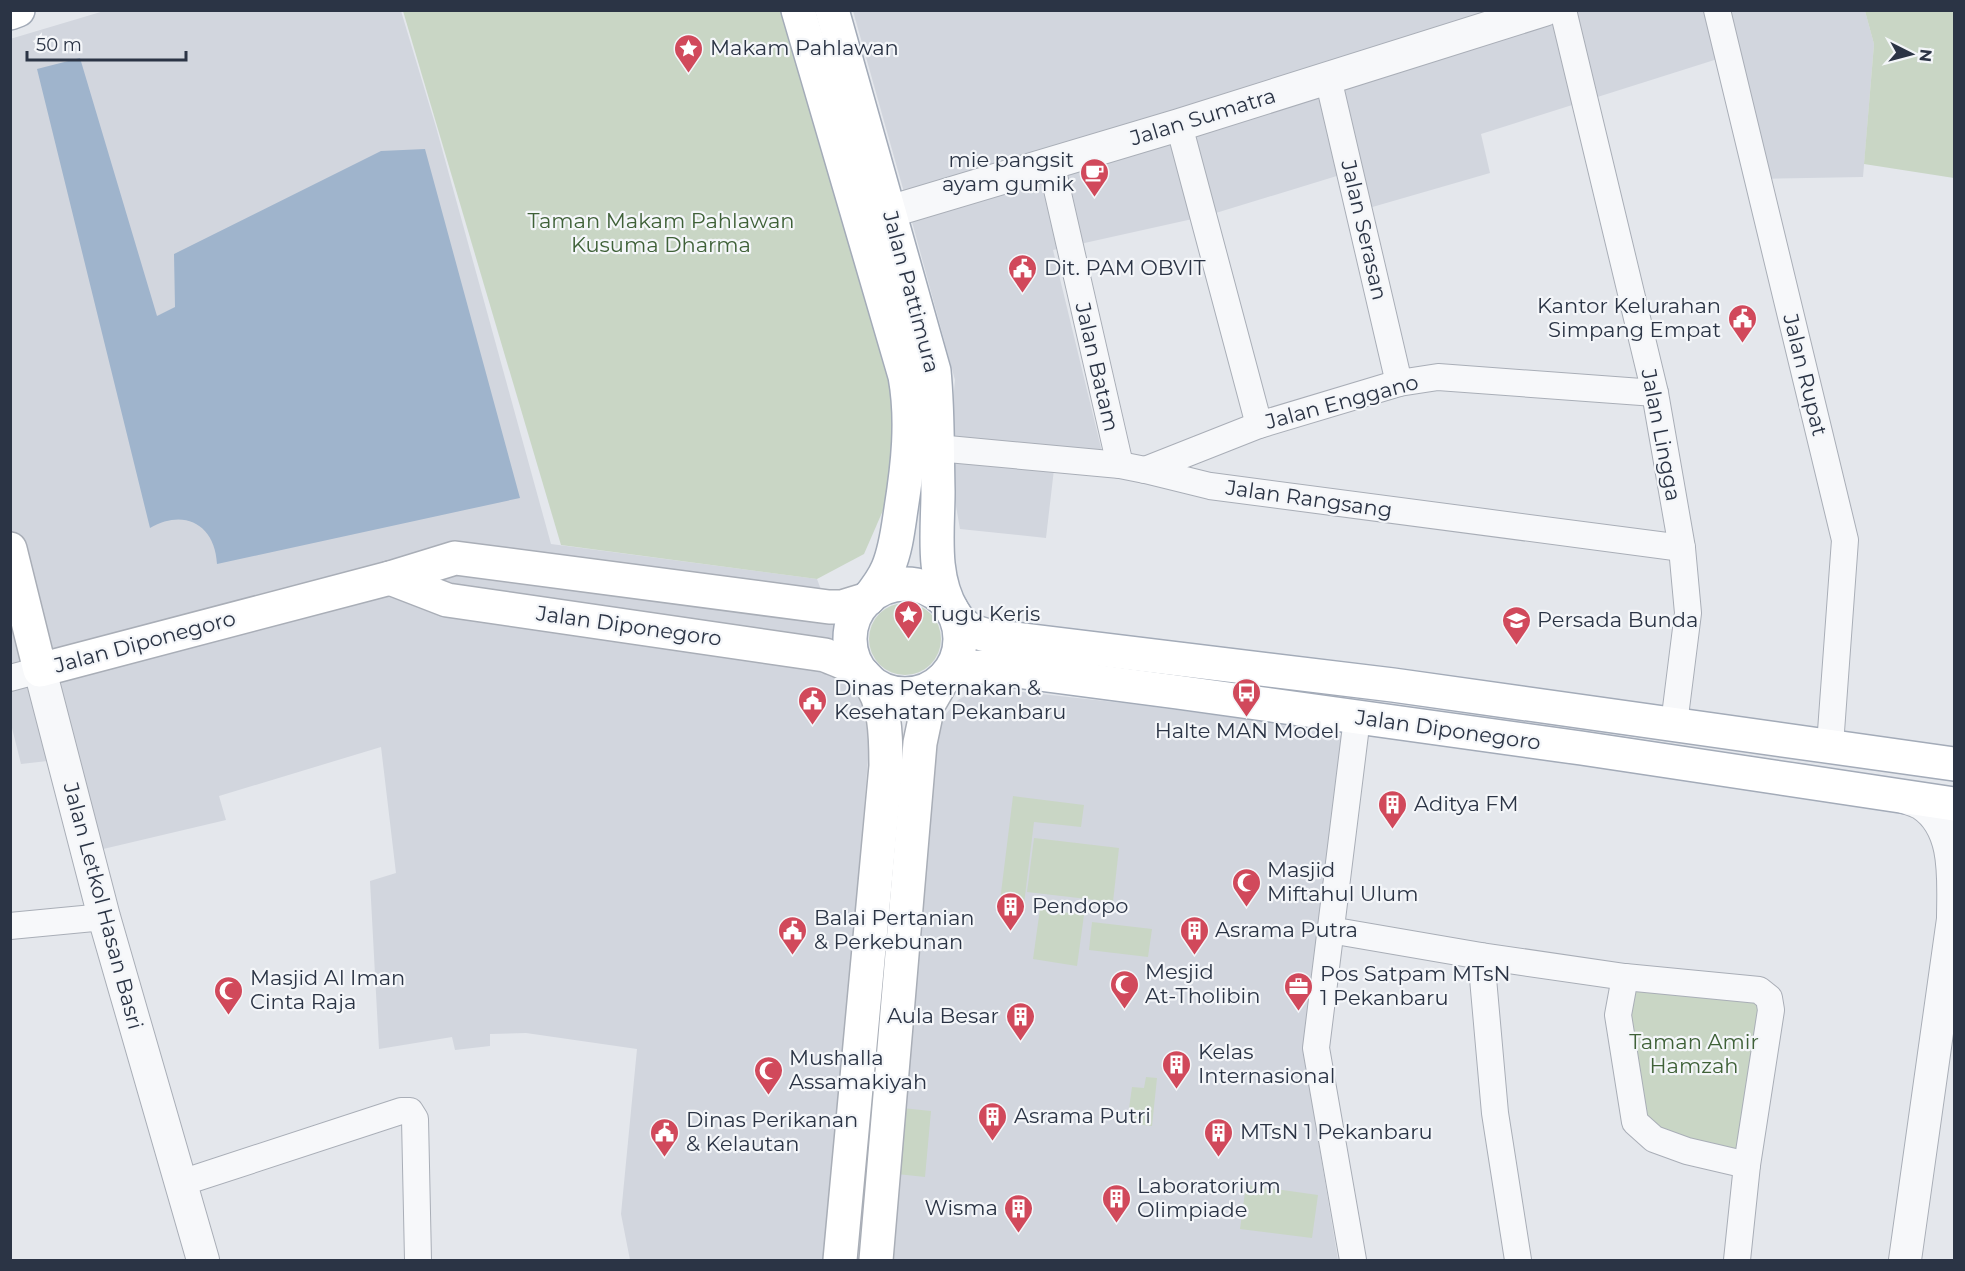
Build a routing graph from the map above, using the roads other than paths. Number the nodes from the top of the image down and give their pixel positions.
1 (18, 10) edge
2 (798, 10) edge
3 (832, 10) edge
4 (1544, 10) edge
5 (1563, 10) edge
6 (1717, 10) edge
7 (10, 13) edge
8 (1328, 78) junction
9 (1179, 125) junction
10 (1051, 163) junction
11 (875, 216) junction
12 (1399, 383) junction
13 (1655, 393) junction
14 (1259, 425) junction
15 (937, 448) junction
16 (1120, 465) junction
17 (1145, 470) junction
18 (1682, 548) junction
19 (10, 549) edge
20 (390, 578) junction
21 (868, 598) junction
22 (953, 614) junction
23 (25, 674) edge
24 (866, 677) junction
25 (943, 679) junction
26 (1586, 711) junction
27 (1357, 718) junction
28 (1674, 724) junction
29 (1830, 745) junction
30 (1581, 748) junction
31 (1954, 764) edge
32 (1904, 797) junction
33 (1954, 804) edge
34 (1954, 916) edge
35 (104, 917) junction
36 (10, 926) edge
37 (1330, 930) junction
38 (1481, 956) junction
39 (1625, 977) junction
40 (1747, 1165) junction
41 (182, 1183) junction
42 (203, 1260) edge
43 (418, 1260) edge
44 (840, 1260) edge
45 (876, 1260) edge
46 (1353, 1260) edge
47 (1518, 1260) edge
48 (1737, 1260) edge
49 (1905, 1260) edge

1 - 7 main road
2 - 11 main road, Jalan Pattimura
3 - 11 main road, Jalan Pattimura
4 - 8 street, Jalan Sumatra
5 - 13 street, Jalan Lingga
6 - 29 street, Jalan Rupat
8 - 9 street, Jalan Sumatra
8 - 12 street, Jalan Serasan
9 - 10 street, Jalan Sumatra
9 - 14 street
10 - 11 street, Jalan Sumatra
10 - 16 street, Jalan Batam
11 - 15 main road, Jalan Pattimura
11 - 21 main road, Jalan Pattimura
12 - 13 street, Jalan Enggano
12 - 14 street, Jalan Enggano
13 - 18 street, Jalan Lingga
14 - 17 street, Jalan Enggano
15 - 16 street, Jalan Rangsang
15 - 22 main road, Jalan Pattimura
16 - 17 street, Jalan Rangsang
17 - 18 street, Jalan Rangsang
18 - 28 street, Jalan Lingga
19 - 23 main road, Jalan Letkol Hasan Basri
20 - 21 main road, Jalan Diponegoro
20 - 23 main road, Jalan Diponegoro
20 - 24 main road, Jalan Diponegoro
21 - 22 main road
21 - 24 main road
22 - 25 main road
22 - 26 main road, Jalan Diponegoro
23 - 35 street, Jalan Letkol Hasan Basri
24 - 25 main road
24 - 44 main road
25 - 27 main road, Jalan Diponegoro
25 - 45 main road
26 - 28 main road, Jalan Diponegoro
26 - 30 main road
27 - 30 main road, Jalan Diponegoro
27 - 37 street
28 - 29 main road, Jalan Diponegoro
29 - 31 main road, Jalan Diponegoro
30 - 32 main road, Jalan Diponegoro
32 - 33 main road, Jalan Diponegoro
32 - 34 street
34 - 49 street
35 - 36 street
35 - 41 street, Jalan Letkol Hasan Basri
37 - 38 street
37 - 46 street
38 - 39 street
38 - 47 street
39 - 40 street
39 - 40 street
40 - 48 street
41 - 42 street, Jalan Letkol Hasan Basri
41 - 43 street

